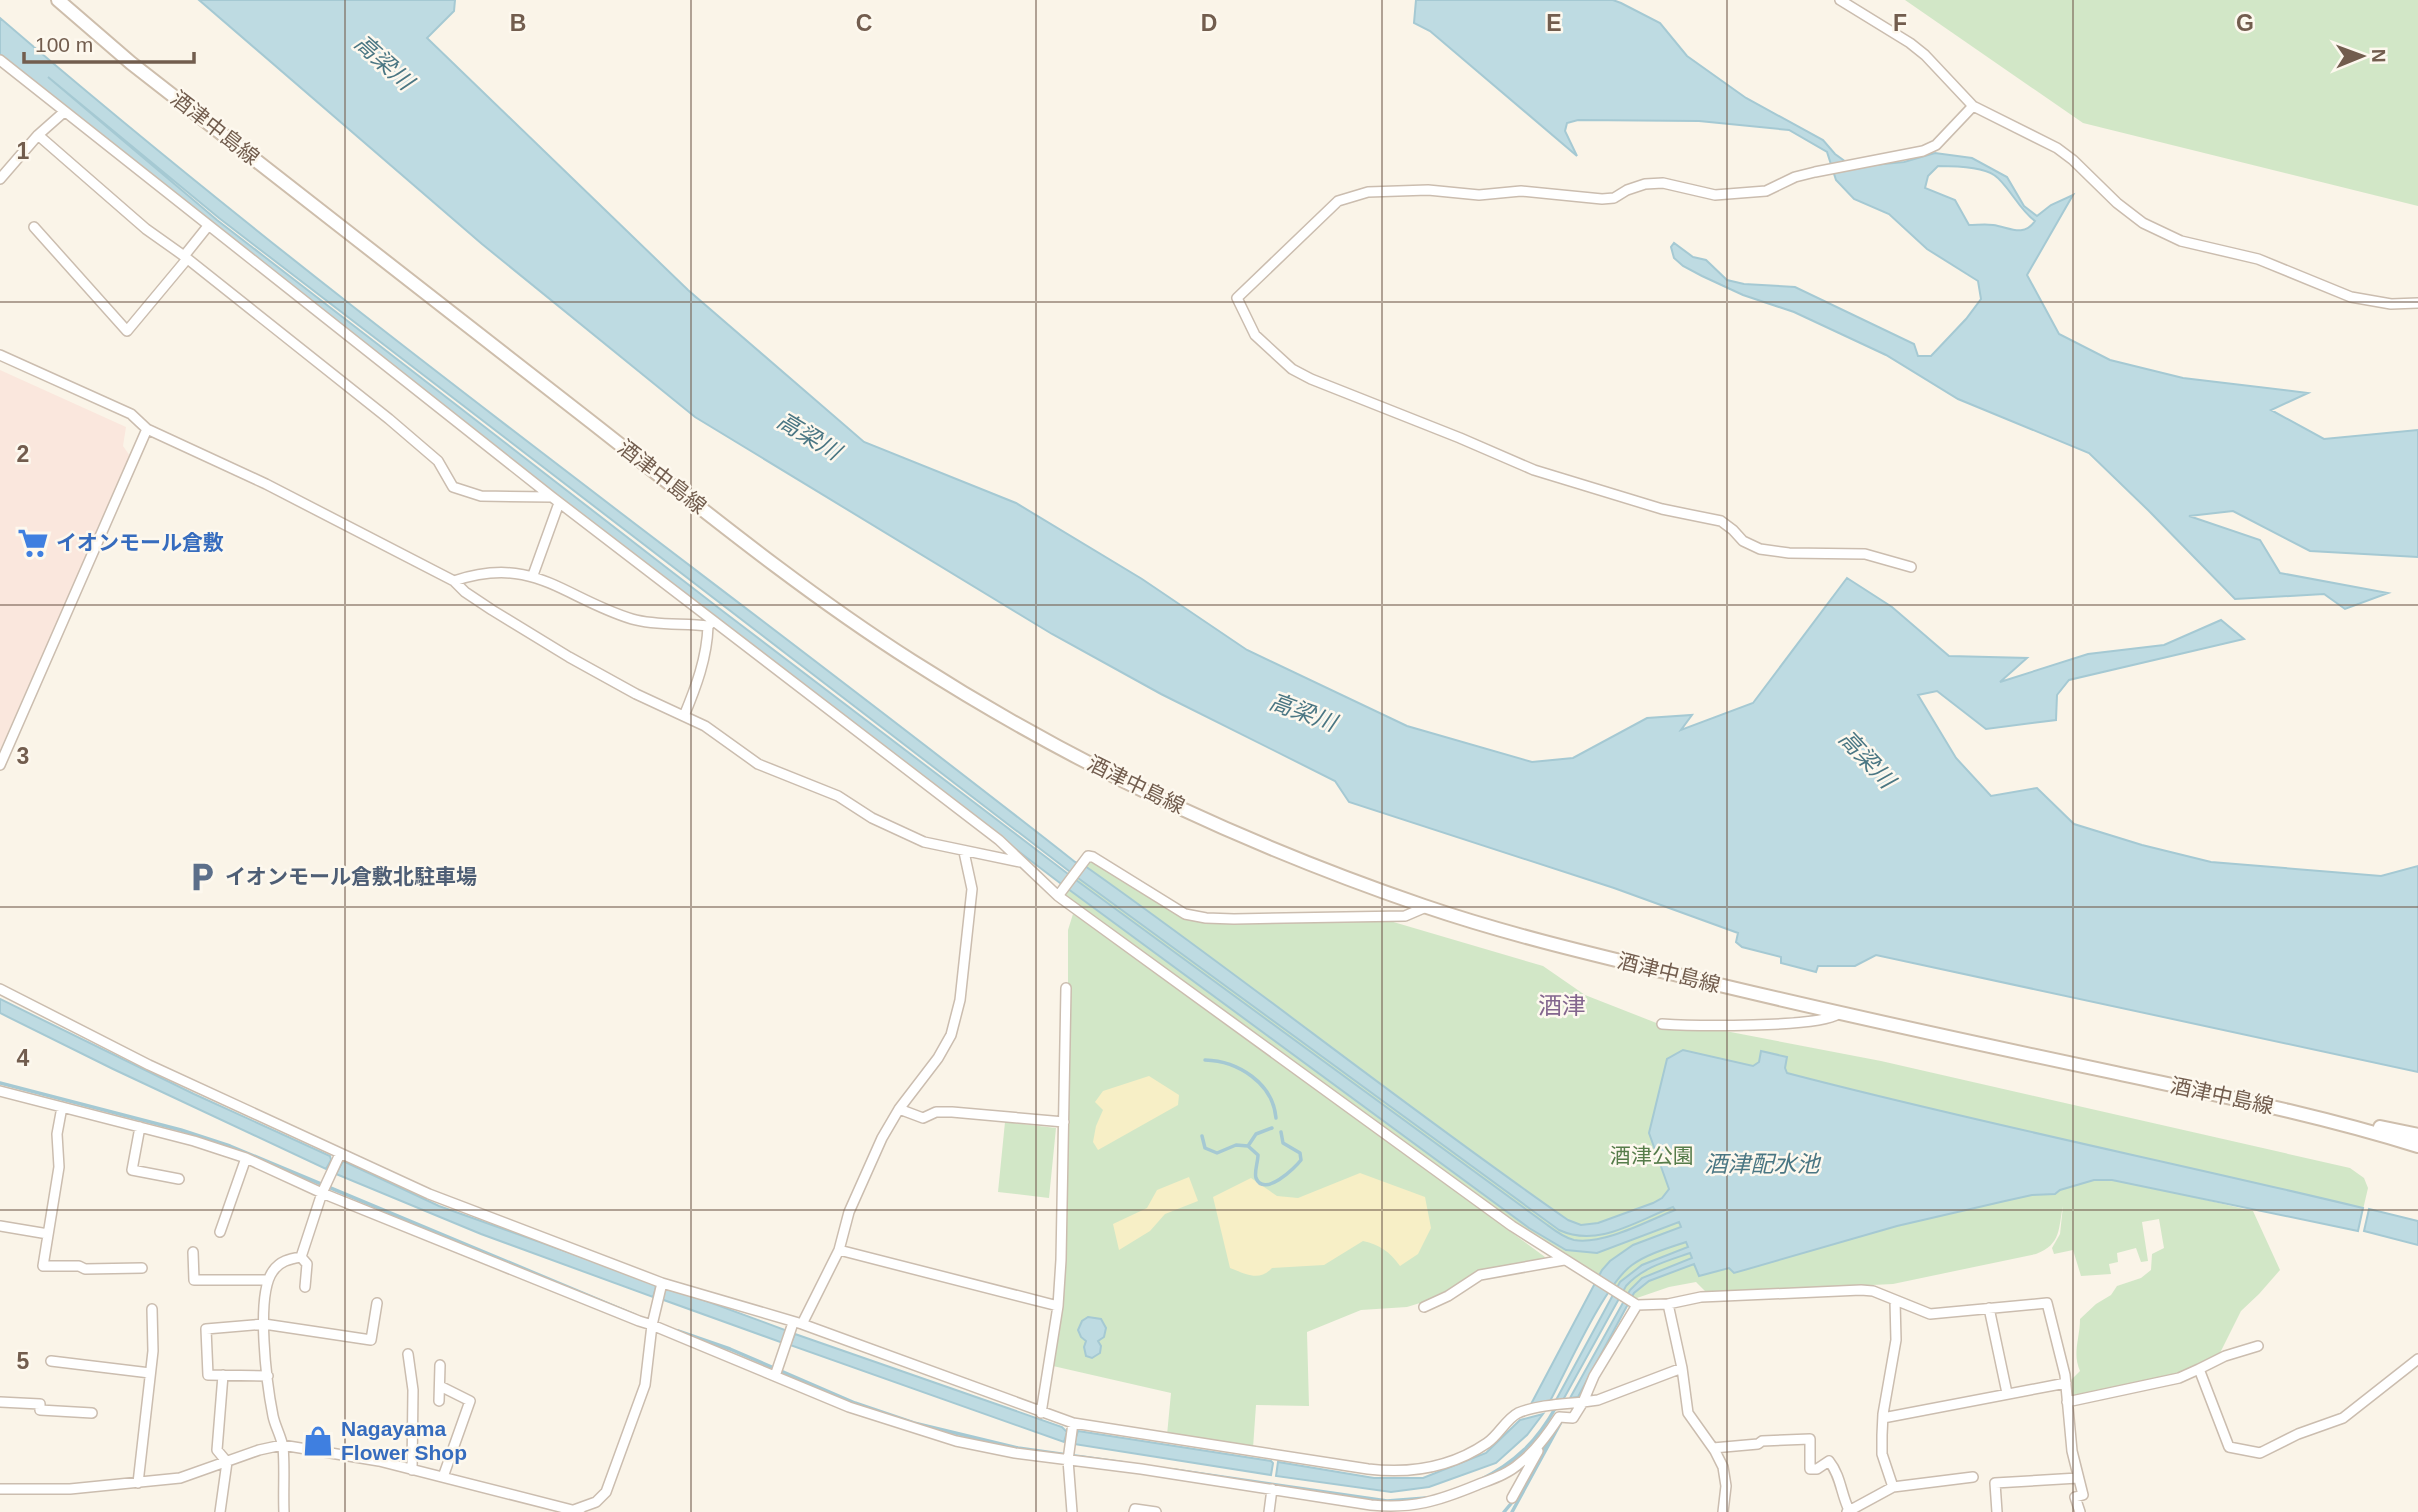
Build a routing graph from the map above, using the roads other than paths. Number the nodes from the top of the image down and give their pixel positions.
1 (58, 0) edge
2 (1840, 0) edge
3 (0, 60) edge
4 (1973, 106) junction
5 (64, 112) junction
6 (38, 135) junction
7 (0, 179) edge
8 (208, 226) junction
9 (34, 227) dead end
10 (186, 258) junction
11 (2418, 303) edge
12 (0, 355) edge
13 (147, 429) junction
14 (555, 500) junction
15 (1911, 567) dead end
16 (533, 575) junction
17 (454, 581) junction
18 (710, 624) junction
19 (684, 716) junction
20 (0, 765) edge
21 (964, 852) junction
22 (1020, 862) junction
23 (1061, 893) junction
24 (1426, 907) junction
25 (1066, 988) dead end
26 (0, 989) edge
27 (1838, 1014) junction
28 (1662, 1024) dead end
29 (0, 1091) edge
30 (62, 1107) junction
31 (899, 1110) junction
32 (2318, 1117) junction
33 (1064, 1122) junction
34 (140, 1127) junction
35 (2418, 1135) edge
36 (2418, 1146) edge
37 (339, 1156) junction
38 (246, 1158) junction
39 (179, 1179) dead end
40 (322, 1193) junction
41 (0, 1226) edge
42 (220, 1232) dead end
43 (48, 1234) junction
44 (839, 1250) junction
45 (193, 1252) dead end
46 (301, 1256) junction
47 (1564, 1260) junction
48 (142, 1268) dead end
49 (268, 1280) junction
50 (662, 1283) junction
51 (305, 1287) dead end
52 (1895, 1301) junction
53 (377, 1303) dead end
54 (1635, 1304) junction
55 (1668, 1304) junction
56 (1058, 1306) junction
57 (1424, 1307) dead end
58 (1989, 1308) junction
59 (152, 1309) dead end
60 (264, 1324) junction
61 (652, 1325) junction
62 (795, 1327) junction
63 (2258, 1346) dead end
64 (408, 1354) dead end
65 (2418, 1359) edge
66 (51, 1361) dead end
67 (440, 1365) dead end
68 (1682, 1368) junction
69 (2199, 1368) junction
70 (150, 1373) junction
71 (223, 1375) junction
72 (268, 1376) junction
73 (775, 1376) junction
74 (2066, 1383) junction
75 (440, 1386) junction
76 (2007, 1393) junction
77 (439, 1401) dead end
78 (0, 1402) edge
79 (1580, 1402) junction
80 (2067, 1402) junction
81 (92, 1413) dead end
82 (1041, 1413) junction
83 (1883, 1418) junction
84 (1073, 1426) junction
85 (1549, 1431) junction
86 (282, 1445) junction
87 (1713, 1448) junction
88 (1068, 1457) junction
89 (227, 1461) junction
90 (412, 1469) junction
91 (443, 1477) junction
92 (1973, 1478) dead end
93 (2078, 1478) junction
94 (138, 1483) junction
95 (1893, 1488) junction
96 (0, 1489) edge
97 (1272, 1489) junction
98 (1512, 1498) dead end
99 (576, 1511) edge
100 (1848, 1511) edge
101 (220, 1512) edge
102 (284, 1512) edge
103 (1072, 1512) edge
104 (1134, 1512) edge
105 (1156, 1512) edge
106 (1269, 1512) edge
107 (1723, 1512) edge
108 (1997, 1512) edge
109 (2080, 1512) edge

1 - 24 main road, 酒津中島線
2 - 4 street
3 - 5 street
4 - 11 street
4 - 15 street
5 - 6 street
5 - 8 street
6 - 7 street
6 - 10 street
8 - 10 street
8 - 14 street
9 - 10 street
10 - 14 street
12 - 13 street
13 - 17 street
13 - 20 street
14 - 16 street
14 - 18 street
16 - 17 street
16 - 18 street
17 - 19 street
18 - 19 street
18 - 22 street
19 - 21 street
21 - 22 street
21 - 31 street
22 - 23 street
23 - 24 street
23 - 47 street
24 - 27 main road, 酒津中島線
25 - 33 street
26 - 37 street
27 - 28 street
27 - 32 main road, 酒津中島線
29 - 30 street
30 - 34 street
30 - 43 street
31 - 33 street
31 - 44 street
32 - 35 main road
32 - 36 main road, 酒津中島線
33 - 56 street
34 - 38 street
34 - 39 street
37 - 40 street
37 - 50 street
38 - 40 street
38 - 42 street
40 - 46 street
40 - 61 street
41 - 43 street
43 - 48 street
44 - 56 street
44 - 62 street
45 - 49 street
46 - 49 street
46 - 51 street
47 - 54 street
47 - 57 street
49 - 60 street
50 - 61 street
50 - 62 street
52 - 55 street
52 - 58 street
52 - 83 street
53 - 60 street
54 - 55 street
54 - 79 street
55 - 68 street
56 - 82 street
58 - 74 street
58 - 76 street
59 - 70 street
60 - 71 street
60 - 72 street
61 - 73 street
61 - 99 street
62 - 73 street
62 - 82 street
63 - 69 street
64 - 90 street
65 - 69 street
66 - 70 street
67 - 75 street
68 - 79 street
68 - 87 street
69 - 80 street
70 - 94 street
71 - 72 street
71 - 89 street
72 - 86 street
73 - 88 street
74 - 76 street
74 - 80 street
75 - 77 street
75 - 91 street
76 - 83 street
78 - 81 street
79 - 84 street
79 - 85 street
80 - 93 street
82 - 84 street
83 - 95 street
84 - 88 street
85 - 97 street
85 - 98 street
86 - 89 street
86 - 90 street
86 - 102 street
87 - 100 street
87 - 107 street
88 - 97 street
88 - 103 street
89 - 94 street
89 - 101 street
90 - 91 street
91 - 99 street
92 - 95 street
93 - 108 street
93 - 109 street
94 - 96 street
95 - 100 street
97 - 106 street
104 - 105 street

